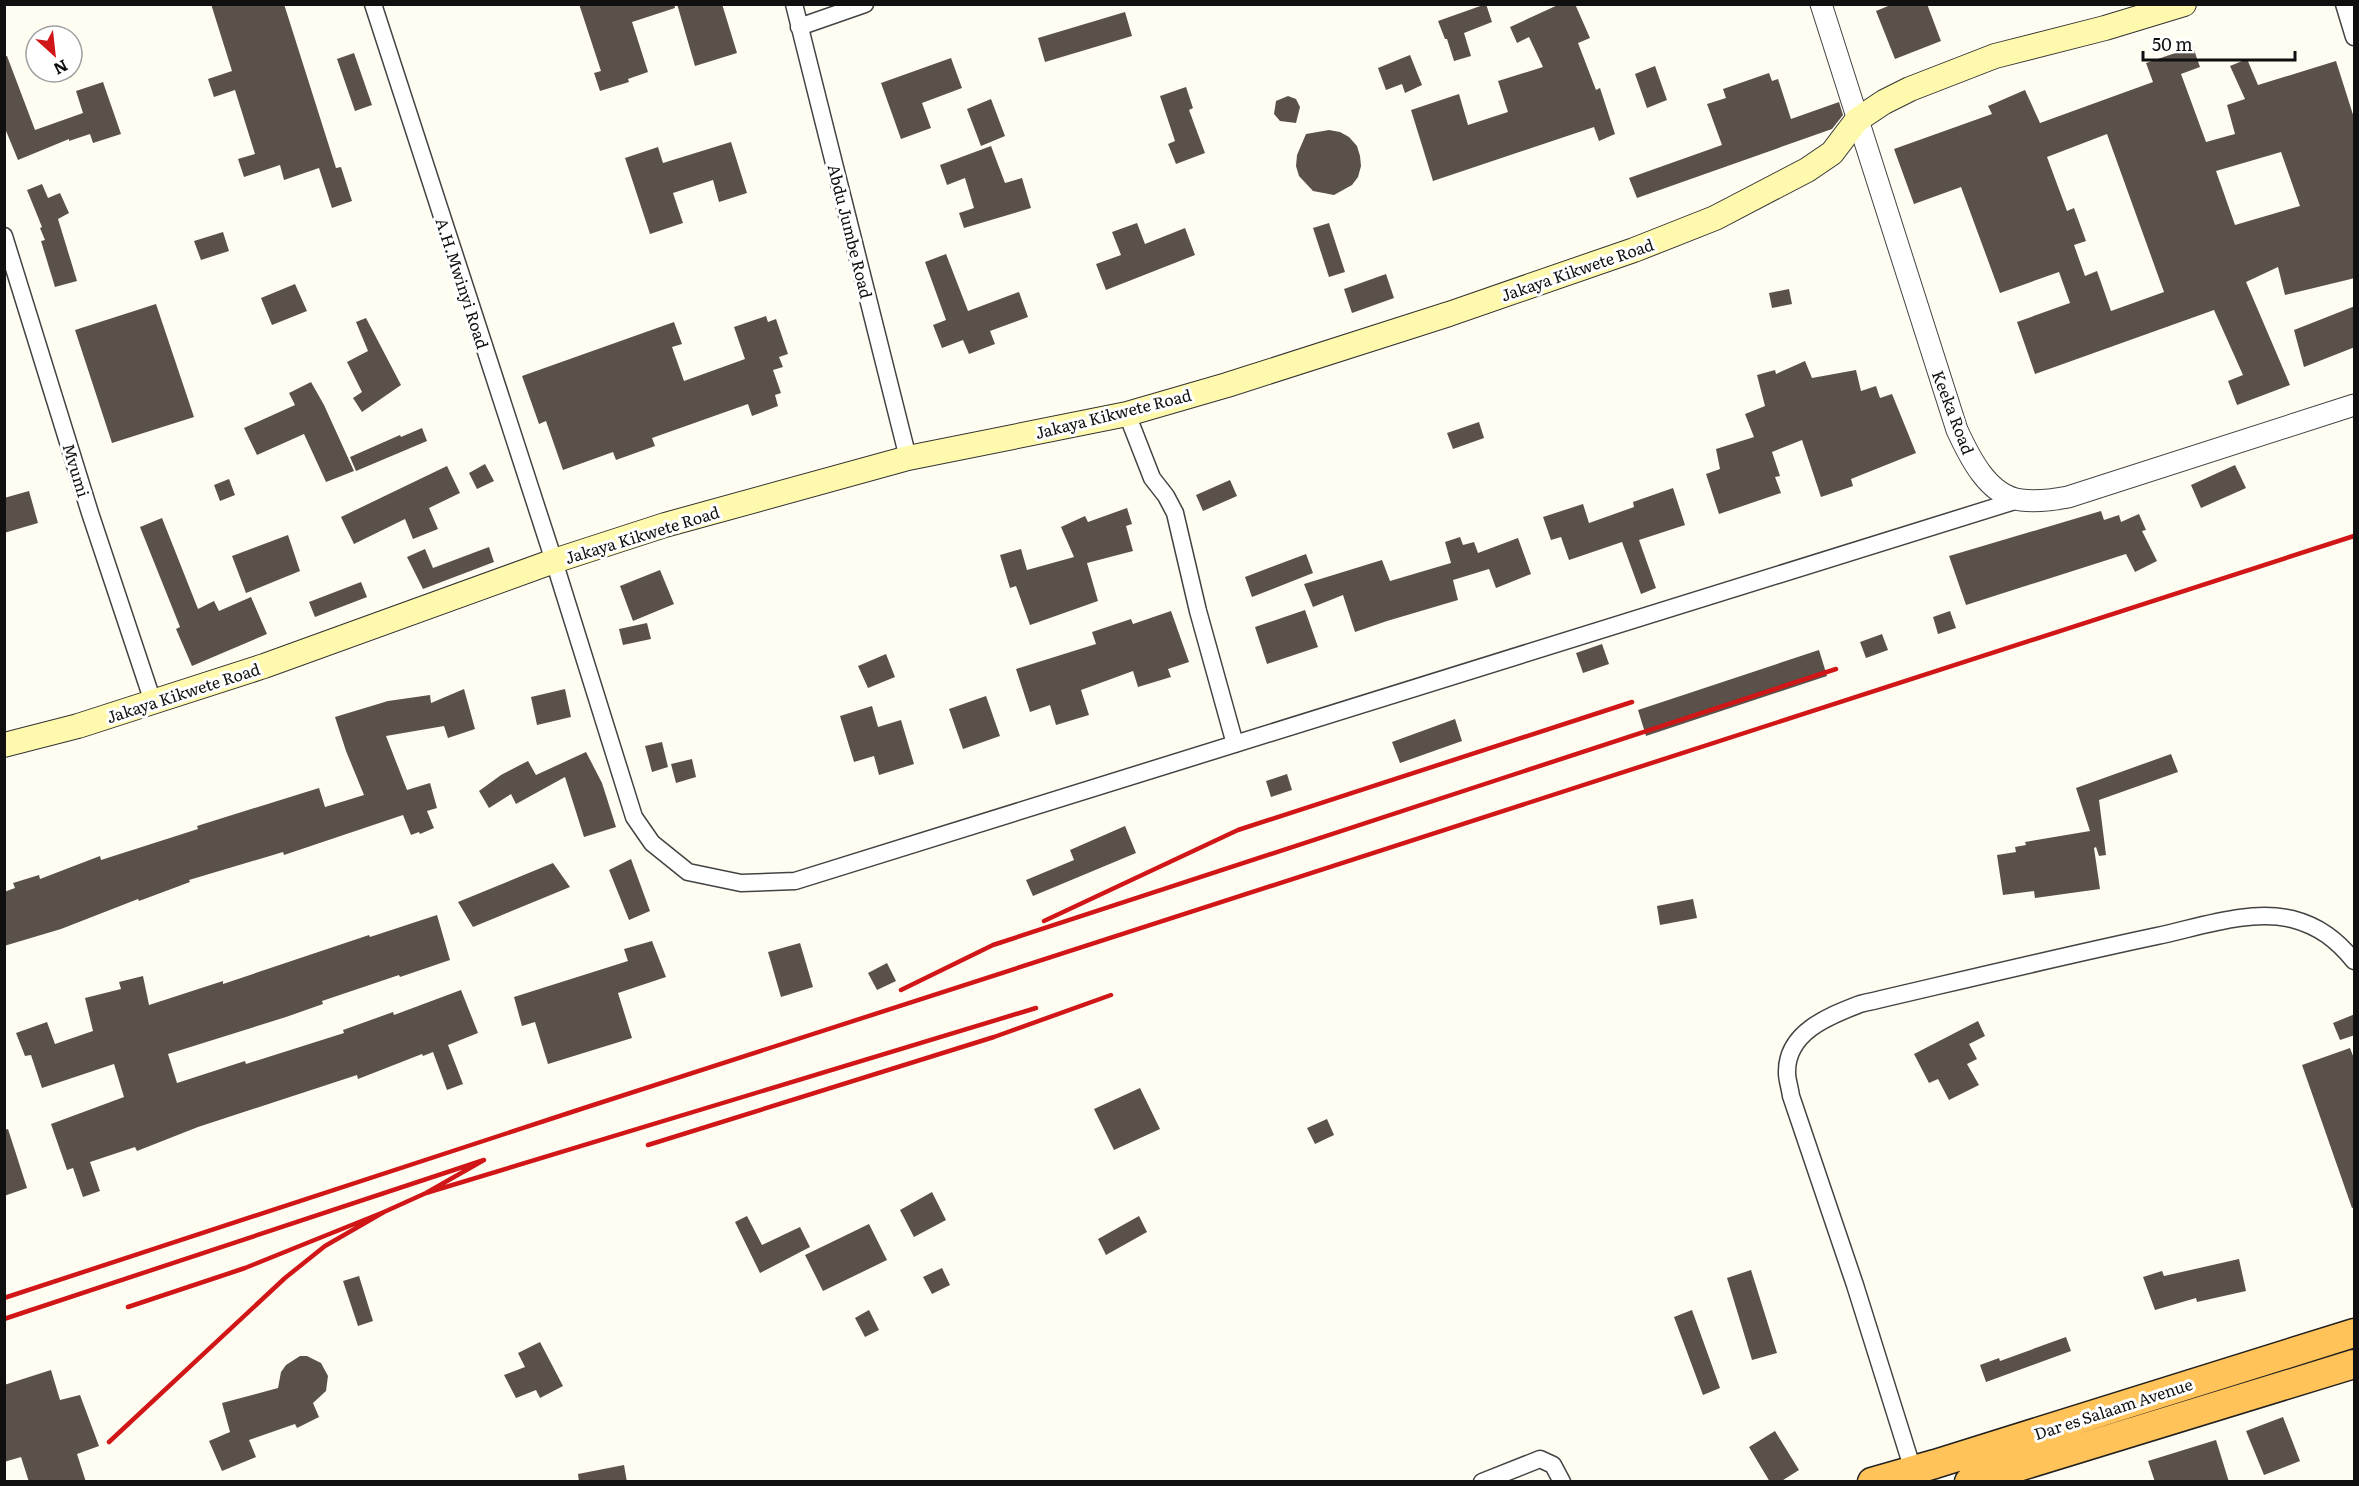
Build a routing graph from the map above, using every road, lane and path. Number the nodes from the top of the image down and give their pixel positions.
1 (373, 4) edge
2 (794, 4) edge
3 (865, 4) edge
4 (1821, 4) edge
5 (2184, 4) edge
6 (2344, 4) edge
7 (800, 27) junction
8 (2355, 37) edge
9 (1857, 120) junction
10 (4, 236) edge
11 (2355, 405) edge
12 (1127, 414) junction
13 (908, 458) junction
14 (2018, 500) junction
15 (554, 561) junction
16 (153, 702) junction
17 (1235, 744) junction
18 (4, 745) edge
19 (2355, 961) edge
20 (2352, 1348) edge
21 (1913, 1470) junction
22 (1482, 1482) edge
23 (1562, 1482) edge
24 (1872, 1482) edge
25 (1969, 1482) edge

1 - 15 street, A.H.Mwinyi Road
2 - 7 street, Abdu Jumbe Road
3 - 7 street
4 - 9 street, Keeka Road
5 - 9 main road, Jakaya Kikwete Road
6 - 8 street
7 - 13 street, Abdu Jumbe Road
9 - 12 main road, Jakaya Kikwete Road
9 - 14 street, Keeka Road
10 - 16 street, Mvumi
11 - 14 street, Keeka Road
12 - 13 main road, Jakaya Kikwete Road
12 - 17 street
13 - 15 main road, Jakaya Kikwete Road
14 - 17 street, A.H.Mwinyi Road
15 - 16 main road, Jakaya Kikwete Road
15 - 17 street, A.H.Mwinyi Road
16 - 18 main road, Jakaya Kikwete Road
19 - 21 street
20 - 21 highway, Dar es Salaam Avenue
20 - 25 highway, Dar es Salaam Avenue
21 - 24 highway, Dar es Salaam Avenue
22 - 23 street

